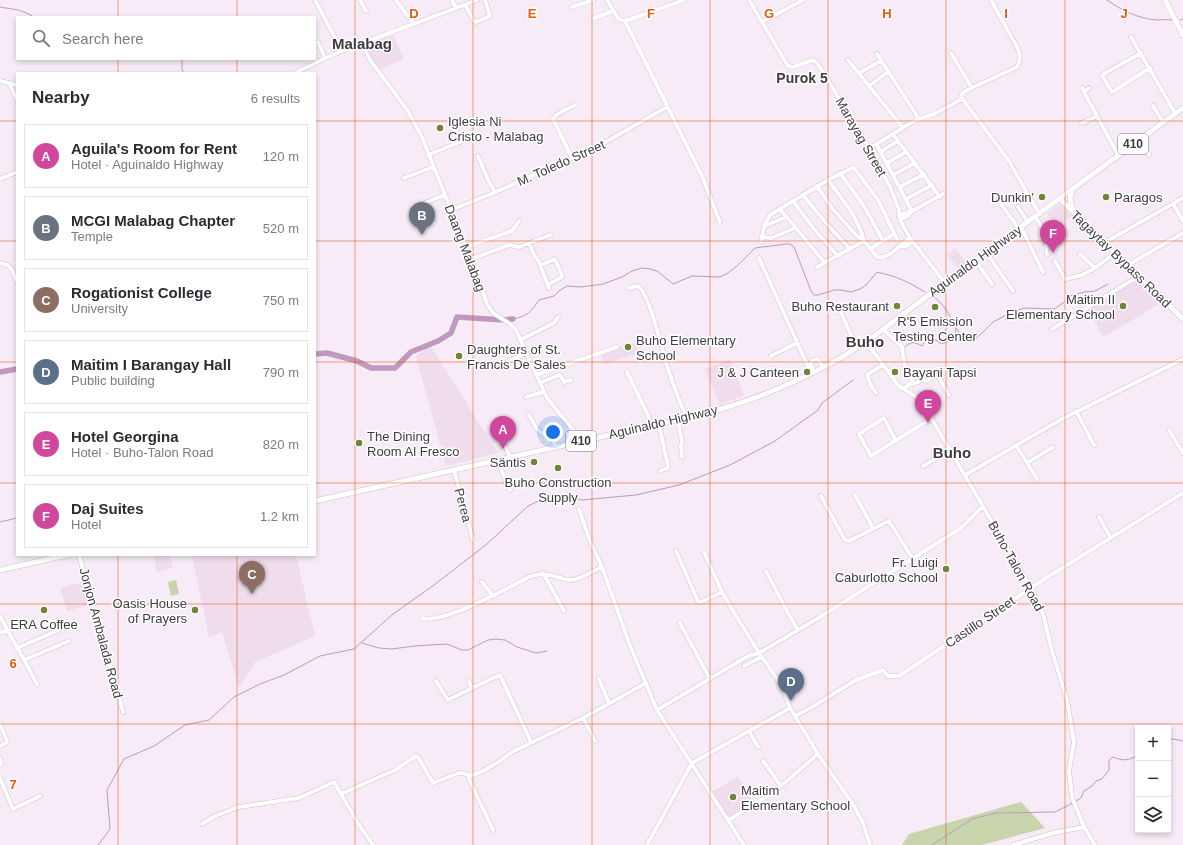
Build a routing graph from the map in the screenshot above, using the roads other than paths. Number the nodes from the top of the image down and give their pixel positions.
1 (315, 0) edge
2 (360, 0) edge
3 (396, 0) edge
4 (452, 0) edge
5 (477, 0) edge
6 (485, 0) edge
7 (592, 0) edge
8 (607, 0) edge
9 (684, 0) edge
10 (749, 0) edge
11 (803, 0) edge
12 (991, 0) edge
13 (1165, 0) edge
14 (465, 5) junction
15 (572, 7) dead end
16 (456, 8) junction
17 (366, 11) dead end
18 (614, 11) junction
19 (594, 18) dead end
20 (624, 21) junction
21 (762, 22) junction
22 (413, 23) junction
23 (1183, 35) edge
24 (1131, 37) dead end
25 (318, 42) dead end
26 (362, 43) junction
27 (342, 51) junction
28 (951, 53) dead end
29 (1141, 53) junction
30 (877, 54) dead end
31 (326, 58) junction
32 (848, 60) dead end
33 (881, 61) junction
34 (1150, 68) junction
35 (297, 72) edge
36 (888, 72) junction
37 (859, 73) junction
38 (0, 81) edge
39 (9, 83) junction
40 (16, 86) edge
41 (869, 86) junction
42 (972, 88) junction
43 (1089, 88) dead end
44 (16, 98) edge
45 (962, 99) junction
46 (575, 105) dead end
47 (1153, 106) dead end
48 (667, 107) junction
49 (1183, 108) edge
50 (1175, 113) junction
51 (1097, 116) junction
52 (919, 119) junction
53 (1163, 122) junction
54 (1082, 123) dead end
55 (903, 128) junction
56 (1140, 139) junction
57 (460, 142) dead end
58 (878, 147) dead end
59 (870, 148) junction
60 (880, 152) junction
61 (906, 152) junction
62 (1149, 154) dead end
63 (428, 155) junction
64 (1118, 155) junction
65 (478, 156) dead end
66 (572, 158) junction
67 (887, 163) junction
68 (915, 163) junction
69 (433, 167) junction
70 (16, 172) edge
71 (840, 174) junction
72 (924, 174) junction
73 (893, 176) junction
74 (404, 178) dead end
75 (0, 179) edge
76 (828, 180) junction
77 (932, 185) junction
78 (817, 186) junction
79 (900, 187) junction
80 (1072, 189) junction
81 (495, 192) junction
82 (803, 194) junction
83 (444, 195) junction
84 (999, 198) dead end
85 (1183, 198) edge
86 (906, 199) junction
87 (1060, 199) junction
88 (793, 201) junction
89 (425, 203) dead end
90 (1173, 204) junction
91 (1018, 207) dead end
92 (780, 209) junction
93 (451, 210) junction
94 (912, 211) junction
95 (1074, 213) junction
96 (1037, 215) junction
97 (786, 217) junction
98 (900, 218) junction
99 (519, 221) dead end
100 (1183, 221) edge
101 (720, 222) dead end
102 (1028, 222) junction
103 (764, 226) junction
104 (795, 228) junction
105 (1020, 228) junction
106 (1183, 233) edge
107 (894, 234) junction
108 (550, 235) dead end
109 (762, 237) junction
110 (897, 239) dead end
111 (911, 240) junction
112 (864, 241) junction
113 (883, 241) junction
114 (761, 242) dead end
115 (529, 243) junction
116 (1104, 243) junction
117 (466, 247) junction
118 (850, 249) junction
119 (870, 249) junction
120 (986, 252) junction
121 (1115, 253) junction
122 (1080, 254) dead end
123 (1047, 255) dead end
124 (838, 256) junction
125 (758, 258) dead end
126 (471, 259) junction
127 (975, 260) junction
128 (1056, 261) dead end
129 (825, 263) junction
130 (0, 264) edge
131 (1128, 265) junction
132 (541, 266) junction
133 (816, 267) dead end
134 (1095, 268) junction
135 (1044, 272) dead end
136 (1139, 276) junction
137 (16, 280) edge
138 (945, 283) junction
139 (992, 284) dead end
140 (629, 288) dead end
141 (1013, 291) dead end
142 (840, 310) dead end
143 (902, 314) junction
144 (558, 317) dead end
145 (1183, 319) edge
146 (883, 329) junction
147 (1052, 329) dead end
148 (520, 340) junction
149 (866, 342) junction
150 (797, 343) junction
151 (857, 345) junction
152 (617, 347) dead end
153 (526, 353) junction
154 (771, 356) dead end
155 (839, 358) junction
156 (1183, 359) edge
157 (883, 365) junction
158 (497, 367) dead end
159 (823, 367) junction
160 (627, 372) dead end
161 (813, 372) junction
162 (536, 376) junction
163 (571, 380) dead end
164 (540, 383) junction
165 (912, 383) junction
166 (904, 389) junction
167 (543, 392) junction
168 (876, 393) dead end
169 (949, 395) dead end
170 (526, 397) dead end
171 (1076, 411) junction
172 (529, 416) dead end
173 (687, 418) junction
174 (932, 418) junction
175 (678, 420) junction
176 (658, 424) junction
177 (652, 426) junction
178 (493, 427) dead end
179 (1169, 430) dead end
180 (582, 441) junction
181 (896, 441) junction
182 (1016, 445) junction
183 (1094, 445) dead end
184 (556, 447) junction
185 (1053, 447) dead end
186 (951, 450) junction
187 (1183, 453) edge
188 (682, 456) dead end
189 (510, 457) junction
190 (497, 460) junction
191 (1027, 462) junction
192 (922, 466) dead end
193 (454, 470) junction
194 (660, 470) dead end
195 (965, 475) junction
196 (1037, 479) dead end
197 (510, 490) dead end
198 (1183, 493) edge
199 (856, 495) dead end
200 (821, 496) dead end
201 (316, 500) edge
202 (983, 506) junction
203 (578, 509) dead end
204 (1099, 518) dead end
205 (873, 528) junction
206 (1111, 538) junction
207 (473, 540) dead end
208 (676, 551) dead end
209 (704, 552) dead end
210 (63, 556) edge
211 (79, 556) edge
212 (913, 559) junction
213 (602, 567) junction
214 (0, 570) edge
215 (766, 571) dead end
216 (543, 573) junction
217 (482, 582) dead end
218 (1031, 588) junction
219 (722, 592) junction
220 (493, 596) junction
221 (564, 610) dead end
222 (0, 616) edge
223 (422, 618) dead end
224 (680, 623) dead end
225 (7, 630) junction
226 (59, 630) dead end
227 (798, 630) junction
228 (0, 633) edge
229 (69, 641) dead end
230 (17, 648) junction
231 (759, 653) junction
232 (762, 657) junction
233 (24, 660) junction
234 (744, 666) dead end
235 (599, 679) dead end
236 (710, 679) junction
237 (436, 681) dead end
238 (469, 681) dead end
239 (646, 683) junction
240 (37, 684) dead end
241 (472, 688) junction
242 (609, 703) junction
243 (790, 708) junction
244 (657, 710) junction
245 (123, 712) dead end
246 (794, 716) junction
247 (583, 718) junction
248 (0, 724) edge
249 (749, 731) junction
250 (595, 741) dead end
251 (531, 742) junction
252 (0, 746) edge
253 (758, 748) dead end
254 (818, 754) junction
255 (763, 761) dead end
256 (692, 763) junction
257 (469, 775) junction
258 (0, 778) edge
259 (781, 786) junction
260 (341, 794) junction
261 (40, 796) dead end
262 (729, 820) junction
263 (202, 824) dead end
264 (1084, 827) junction
265 (493, 830) dead end
266 (373, 845) edge
267 (647, 845) edge
268 (744, 845) edge
269 (870, 845) edge
270 (1013, 845) edge
271 (1095, 845) edge

1 - 27 street
2 - 17 street
3 - 22 street
4 - 16 street
5 - 14 street
6 - 14 street
7 - 15 street
8 - 18 street
9 - 20 street
10 - 21 street, Marayag Street
11 - 21 street
12 - 42 street
13 - 23 main road
14 - 16 street
16 - 22 street
18 - 19 street
18 - 20 street
20 - 48 street
21 - 59 street, Marayag Street
22 - 26 street
24 - 29 street
25 - 31 street
26 - 27 street
26 - 63 street, Daang Malabag
27 - 31 street
28 - 42 street
29 - 34 street
29 - 34 street
30 - 33 street
31 - 35 street
32 - 37 street
33 - 36 street
33 - 37 street
34 - 50 street
36 - 41 street
36 - 52 street
37 - 41 street
38 - 39 street
39 - 40 street
39 - 44 street
41 - 55 street
42 - 45 street
43 - 51 street
45 - 52 street
45 - 96 street
46 - 66 street
47 - 53 street
48 - 66 street, M. Toledo Street
48 - 101 street
49 - 50 main road, Aguinaldo Highway / 410
50 - 53 main road, Aguinaldo Highway / 410
51 - 54 street
51 - 64 street
52 - 55 street
53 - 56 main road, Aguinaldo Highway / 410
55 - 59 street
56 - 62 street
56 - 64 main road, Aguinaldo Highway / 410
57 - 63 street
58 - 60 street
59 - 98 street, Marayag Street
60 - 61 street
60 - 67 street
61 - 67 street
61 - 68 street
63 - 69 street, Daang Malabag
64 - 80 main road, Aguinaldo Highway / 410
65 - 81 street
66 - 81 street, M. Toledo Street
67 - 73 street
68 - 72 street
68 - 73 street
69 - 74 street
69 - 83 street, Daang Malabag
70 - 75 street
71 - 76 street
71 - 107 street
71 - 113 street
72 - 77 street
72 - 79 street
73 - 79 street
76 - 78 street
76 - 112 street
77 - 86 street
77 - 94 street
78 - 82 street
78 - 112 street
79 - 86 street
80 - 87 main road, Aguinaldo Highway / 410
80 - 95 main road
81 - 93 street, M. Toledo Street
82 - 88 street
82 - 118 street
83 - 89 street
83 - 93 street, Daang Malabag
84 - 105 street
85 - 90 street
86 - 94 street
87 - 95 main road, Tagaytay Bypass Road
87 - 96 main road, Aguinaldo Highway / 410
88 - 92 street
88 - 124 street
90 - 100 street
90 - 116 street
91 - 102 street
92 - 97 street
92 - 103 street
93 - 117 street, Daang Malabag
94 - 98 street
95 - 116 main road, Tagaytay Bypass Road
96 - 102 main road, Aguinaldo Highway / 410
96 - 123 street
97 - 103 street
97 - 104 street
98 - 111 street, Marayag Street
99 - 117 street
102 - 105 main road, Aguinaldo Highway / 410
103 - 109 street
104 - 109 street
104 - 129 street
105 - 120 main road, Aguinaldo Highway / 410
105 - 135 street
106 - 131 street
107 - 110 street
107 - 113 street
108 - 115 street
109 - 114 street
111 - 119 street
111 - 138 street, Marayag Street
112 - 118 street
112 - 119 street
113 - 119 street
115 - 126 street
115 - 132 street
116 - 121 main road, Tagaytay Bypass Road
117 - 126 street, Daang Malabag
118 - 124 street
120 - 127 main road, Aguinaldo Highway / 410
120 - 141 street
121 - 131 main road, Tagaytay Bypass Road
121 - 134 street
122 - 134 street
124 - 129 street
125 - 150 street
126 - 148 street, Daang Malabag
127 - 138 main road, Aguinaldo Highway / 410
127 - 139 street
128 - 134 street
129 - 133 street
130 - 137 street
131 - 136 main road, Tagaytay Bypass Road
132 - 132 street
136 - 145 main road, Tagaytay Bypass Road
136 - 147 street
138 - 143 main road, Aguinaldo Highway / 410
140 - 173 street
142 - 151 street
143 - 146 main road, Aguinaldo Highway / 410
143 - 151 main road, Aguinaldo Highway / 410
144 - 148 street
146 - 149 main road, Aguinaldo Highway / 410
146 - 165 street
148 - 153 street, Daang Malabag
149 - 155 main road, Aguinaldo Highway / 410
149 - 157 street, Buho-Talon Road
150 - 154 street
150 - 161 street
151 - 155 main road, Aguinaldo Highway / 410
152 - 162 street
153 - 158 street
153 - 162 street, Daang Malabag
155 - 159 main road, Aguinaldo Highway / 410
156 - 171 street
157 - 166 street, Buho-Talon Road
157 - 168 street
159 - 161 main road, Aguinaldo Highway / 410
159 - 161 street
160 - 177 street
161 - 173 main road, Aguinaldo Highway / 410
162 - 164 street, Daang Malabag
163 - 164 street
164 - 167 street, Daang Malabag
165 - 166 street
165 - 169 street
166 - 174 street, Buho-Talon Road
167 - 170 street
167 - 180 street, Daang Malabag
171 - 182 street
171 - 183 street
172 - 184 street
173 - 175 main road, Aguinaldo Highway / 410
174 - 181 street
174 - 186 street, Buho-Talon Road
175 - 176 main road, Aguinaldo Highway / 410
175 - 188 street
176 - 177 main road, Aguinaldo Highway / 410
176 - 194 street
177 - 180 main road, Aguinaldo Highway / 410
178 - 189 street
179 - 187 street
180 - 184 main road, Aguinaldo Highway / 410
181 - 181 street
182 - 191 street
182 - 195 street
184 - 189 main road, Aguinaldo Highway / 410
185 - 191 street
186 - 192 street
186 - 195 street, Buho-Talon Road
189 - 190 main road, Aguinaldo Highway / 410
190 - 193 main road, Aguinaldo Highway / 410
190 - 197 street
191 - 196 street
193 - 201 main road, Aguinaldo Highway / 410
193 - 207 street, Perea
195 - 202 street, Buho-Talon Road
198 - 206 street, Castillo Street
199 - 205 street
200 - 205 street
202 - 212 street
202 - 218 street, Buho-Talon Road
203 - 213 street
204 - 206 street
205 - 212 street
206 - 218 street, Castillo Street
208 - 219 street
209 - 219 street
210 - 214 main road
211 - 245 street, Jonjon Ambalada Road
212 - 227 street
213 - 216 street
213 - 239 street
215 - 227 street
216 - 220 street
216 - 221 street
217 - 220 street
218 - 246 street, Castillo Street
218 - 264 street, Buho-Talon Road
219 - 231 street
220 - 223 street
222 - 225 street
224 - 236 street
225 - 228 street
225 - 230 street
226 - 230 street
227 - 231 street
229 - 233 street
230 - 233 street
231 - 232 street
231 - 236 street
232 - 234 street
232 - 243 street
233 - 240 street
235 - 242 street
236 - 244 street
237 - 241 street
238 - 241 street
239 - 242 street
239 - 244 street
241 - 251 street
242 - 247 street
243 - 246 street
243 - 249 street
244 - 256 street
246 - 254 street
247 - 250 street
247 - 251 street
248 - 252 street
249 - 253 street
249 - 256 street
251 - 257 street
254 - 259 street
254 - 269 street
255 - 259 street
256 - 262 street
256 - 267 street
257 - 260 street
257 - 265 street
258 - 261 street
259 - 262 street
260 - 263 street
260 - 266 street
262 - 268 street
264 - 270 street
264 - 271 street, Buho-Talon Road

